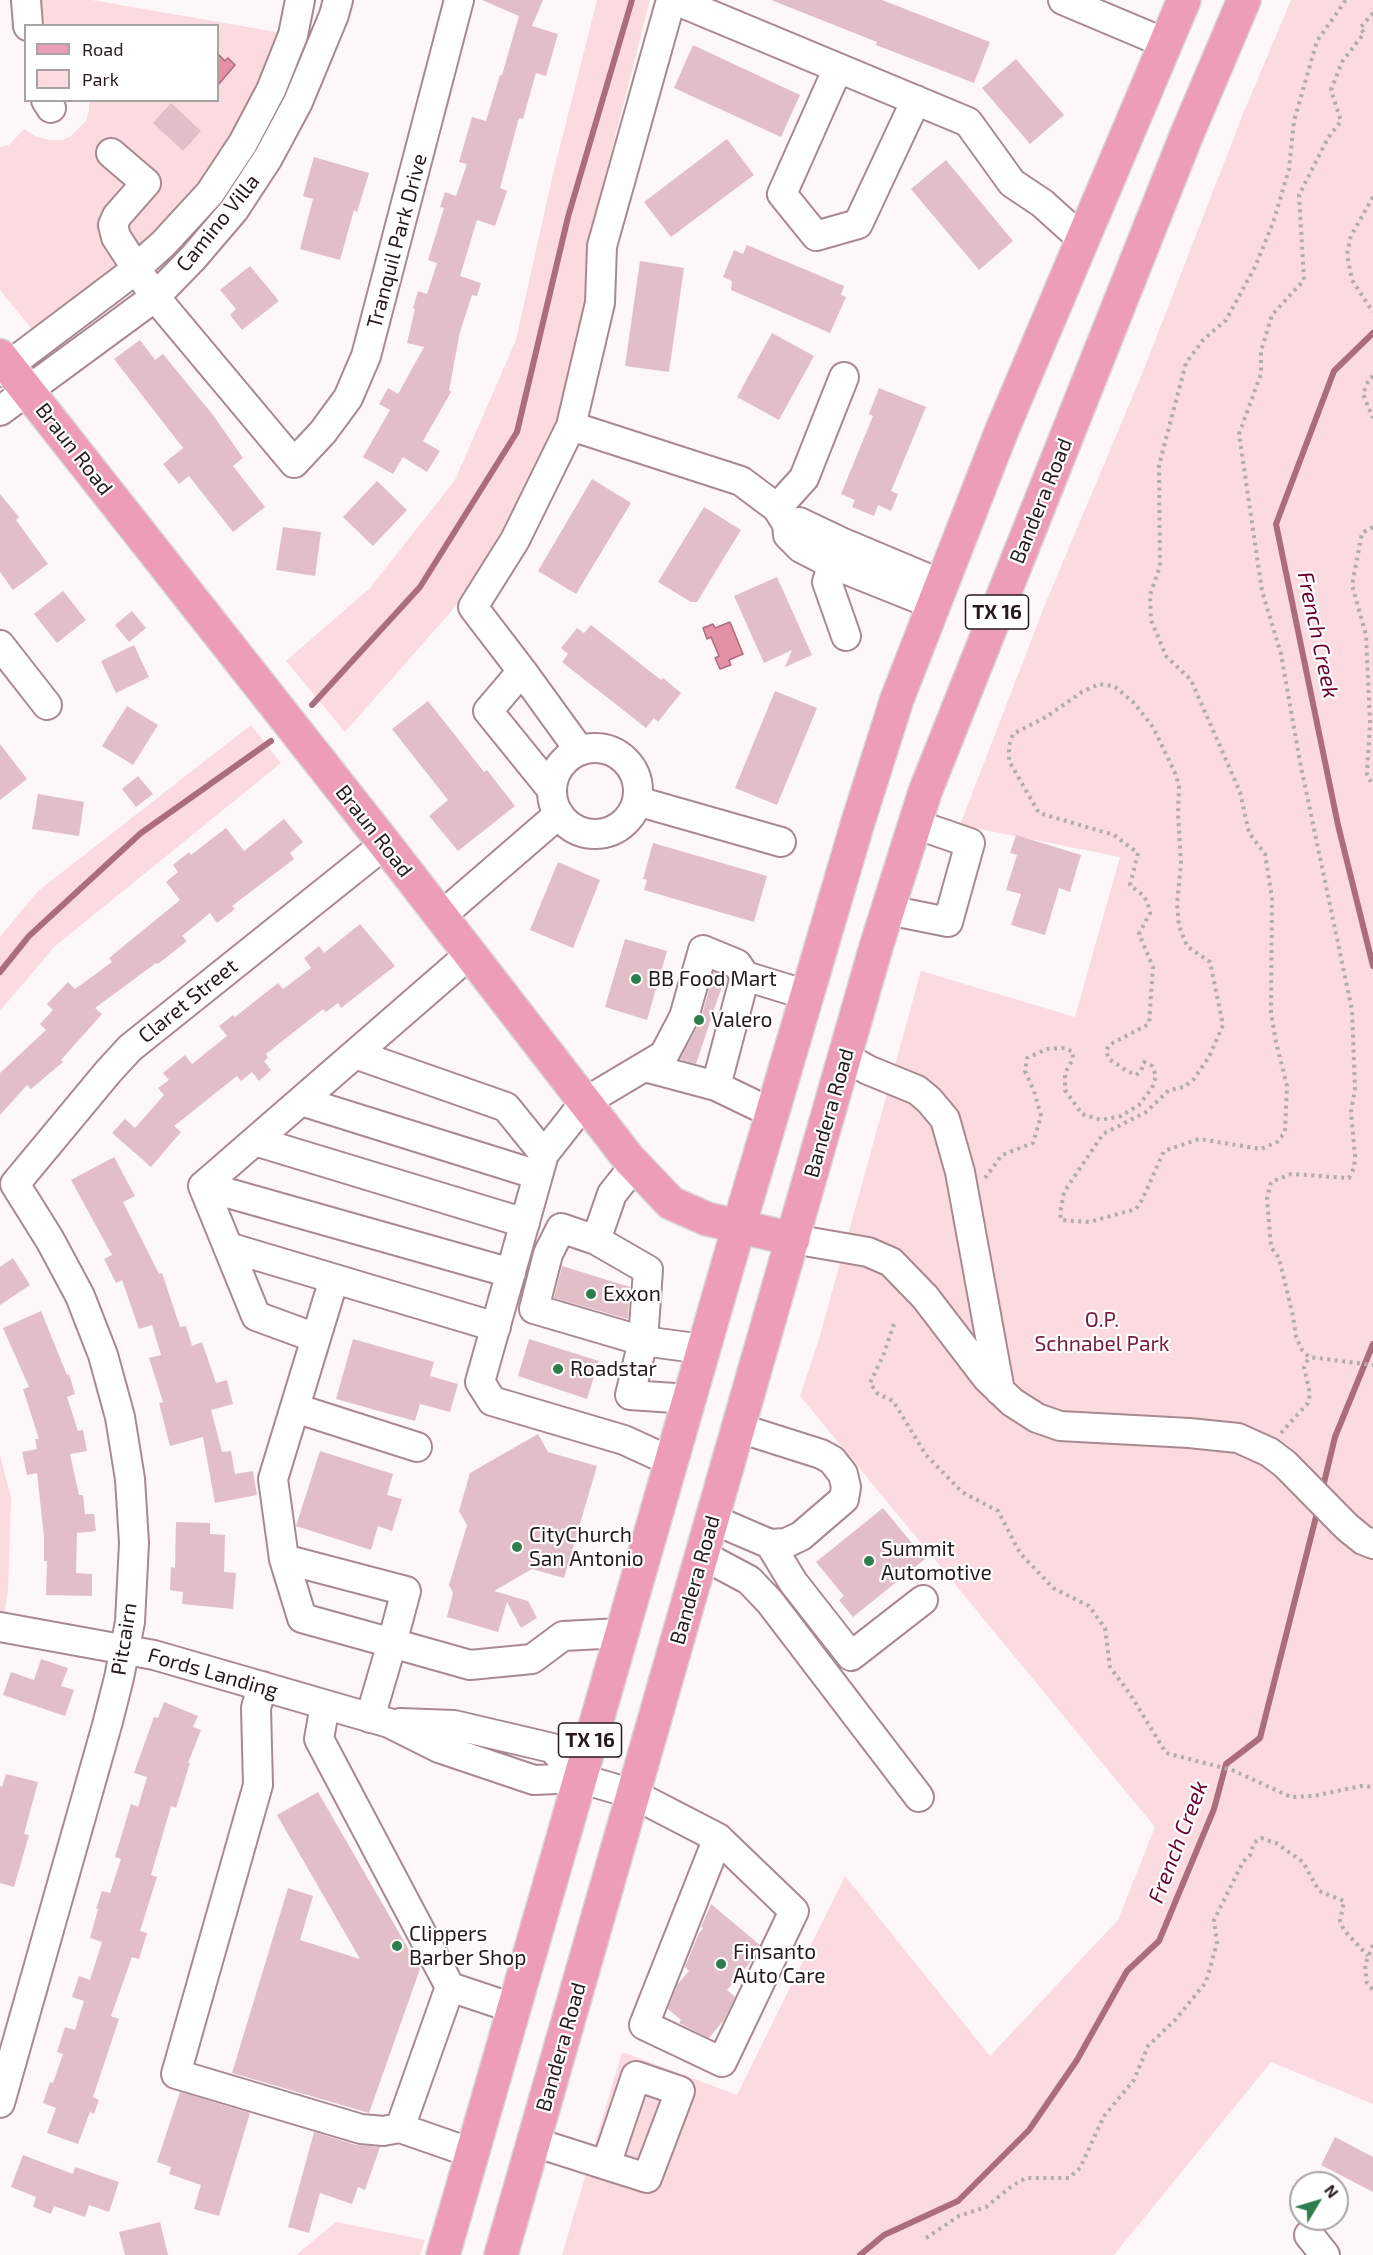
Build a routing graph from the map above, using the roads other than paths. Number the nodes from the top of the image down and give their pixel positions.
1 (26, 0) edge
2 (300, 0) edge
3 (338, 0) edge
4 (459, 0) edge
5 (673, 0) edge
6 (1184, 0) edge
7 (1244, 0) edge
8 (1076, 2) edge
9 (28, 24) edge
10 (1165, 43) junction
11 (838, 68) junction
12 (916, 100) junction
13 (111, 153) dead end
14 (1082, 239) junction
15 (137, 267) junction
16 (154, 297) junction
17 (2, 365) edge
18 (844, 377) dead end
19 (29, 391) junction
20 (0, 411) edge
21 (571, 426) junction
22 (782, 516) junction
23 (836, 553) junction
24 (937, 594) junction
25 (846, 636) dead end
26 (0, 645) edge
27 (522, 671) junction
28 (47, 705) dead end
29 (580, 751) junction
30 (637, 801) junction
31 (556, 802) junction
32 (915, 824) junction
33 (781, 842) dead end
34 (385, 844) junction
35 (888, 910) junction
36 (441, 916) junction
37 (470, 954) junction
38 (745, 976) junction
39 (807, 995) junction
40 (355, 1054) junction
41 (845, 1057) junction
42 (645, 1066) junction
43 (716, 1086) junction
44 (301, 1101) junction
45 (585, 1102) junction
46 (772, 1113) junction
47 (255, 1141) junction
48 (541, 1164) junction
49 (635, 1165) junction
50 (15, 1184) joint
51 (203, 1186) junction
52 (525, 1223) junction
53 (739, 1226) junction
54 (794, 1239) junction
55 (596, 1240) junction
56 (228, 1247) junction
57 (511, 1273) junction
58 (334, 1279) junction
59 (496, 1327) junction
60 (316, 1338) junction
61 (643, 1341) junction
62 (703, 1349) junction
63 (1000, 1391) junction
64 (688, 1399) junction
65 (295, 1408) junction
66 (739, 1428) junction
67 (417, 1447) dead end
68 (670, 1461) junction
69 (712, 1519) junction
70 (770, 1544) junction
71 (1373, 1544) edge
72 (702, 1555) junction
73 (284, 1559) junction
74 (923, 1600) dead end
75 (0, 1627) edge
76 (621, 1634) junction
77 (392, 1643) junction
78 (124, 1650) junction
79 (262, 1686) junction
80 (325, 1705) junction
81 (379, 1720) junction
82 (579, 1778) junction
83 (633, 1794) junction
84 (919, 1797) dead end
85 (718, 1838) junction
86 (450, 1987) junction
87 (513, 2008) junction
88 (0, 2103) edge
89 (400, 2128) junction
90 (534, 2142) junction
91 (472, 2153) junction
92 (606, 2165) dead end
93 (443, 2255) edge
94 (501, 2255) edge

1 - 9 street
2 - 15 street, Camino Villa
3 - 16 street, Camino Villa
4 - 16 street, Tranquil Park Drive
5 - 11 street
5 - 21 street
6 - 10 main road, TX 16
7 - 32 main road, Bandera Road / TX 16
8 - 10 street
10 - 14 main road, TX 16
11 - 12 street
11 - 12 street
12 - 14 street
13 - 15 street
14 - 24 main road, TX 16
15 - 16 street
15 - 17 street, Camino Villa
16 - 19 street, Camino Villa
17 - 19 main road, Braun Road
18 - 22 street
19 - 20 street, Camino Villa
19 - 34 main road, Braun Road
21 - 22 street
21 - 27 street
22 - 23 street
23 - 24 street
23 - 25 street
24 - 39 main road, TX 16
26 - 28 street
27 - 29 street
27 - 31 street
29 - 30 street
29 - 31 street
30 - 31 street
30 - 33 street
31 - 36 street
32 - 35 main road, Bandera Road / TX 16
32 - 35 street
34 - 36 main road, Braun Road
34 - 50 street, Claret Street
35 - 41 main road, Bandera Road / TX 16
36 - 37 main road, Braun Road
37 - 40 street
37 - 45 main road, Braun Road
38 - 39 street
38 - 42 street
38 - 43 street
39 - 46 main road, TX 16
40 - 44 street
40 - 48 street
41 - 54 main road, Bandera Road / TX 16
41 - 63 street
42 - 43 street
42 - 45 street
43 - 46 street
44 - 47 street
44 - 48 street
45 - 48 street
45 - 49 main road, Braun Road
46 - 53 main road, TX 16
47 - 51 street
47 - 52 street
48 - 52 street
49 - 53 main road, Braun Road
49 - 55 street
50 - 78 street, Pitcairn
51 - 56 street
51 - 57 street
52 - 57 street
53 - 54 main road, Braun Road
53 - 62 main road, TX 16
54 - 63 street
54 - 66 main road, Bandera Road / TX 16
55 - 61 street
55 - 61 street
56 - 58 street
56 - 60 street
57 - 59 street
58 - 59 street
58 - 60 street
59 - 68 street
60 - 65 street
61 - 62 street
61 - 64 street
62 - 64 main road, TX 16
63 - 71 street
64 - 68 main road, TX 16
65 - 67 street
65 - 73 street
66 - 69 main road, Bandera Road / TX 16
66 - 70 street
68 - 76 main road, TX 16
69 - 70 street
69 - 72 main road, Bandera Road / TX 16
70 - 74 street
72 - 83 main road, Bandera Road / TX 16
72 - 84 street
73 - 77 street
73 - 77 street
75 - 78 street, Fords Landing
76 - 77 street
76 - 82 main road, TX 16
77 - 81 street
78 - 79 street, Fords Landing
78 - 88 street, Pitcairn
79 - 80 street, Fords Landing
79 - 89 street
80 - 81 street, Fords Landing
80 - 86 street
81 - 82 street, Fords Landing
82 - 83 street
82 - 87 main road, TX 16
83 - 85 street
83 - 90 main road, Bandera Road / TX 16
85 - 85 street
86 - 87 street
86 - 89 street
87 - 91 main road, TX 16
89 - 91 street
90 - 92 street
90 - 94 main road, Bandera Road / TX 16
91 - 93 main road, TX 16

